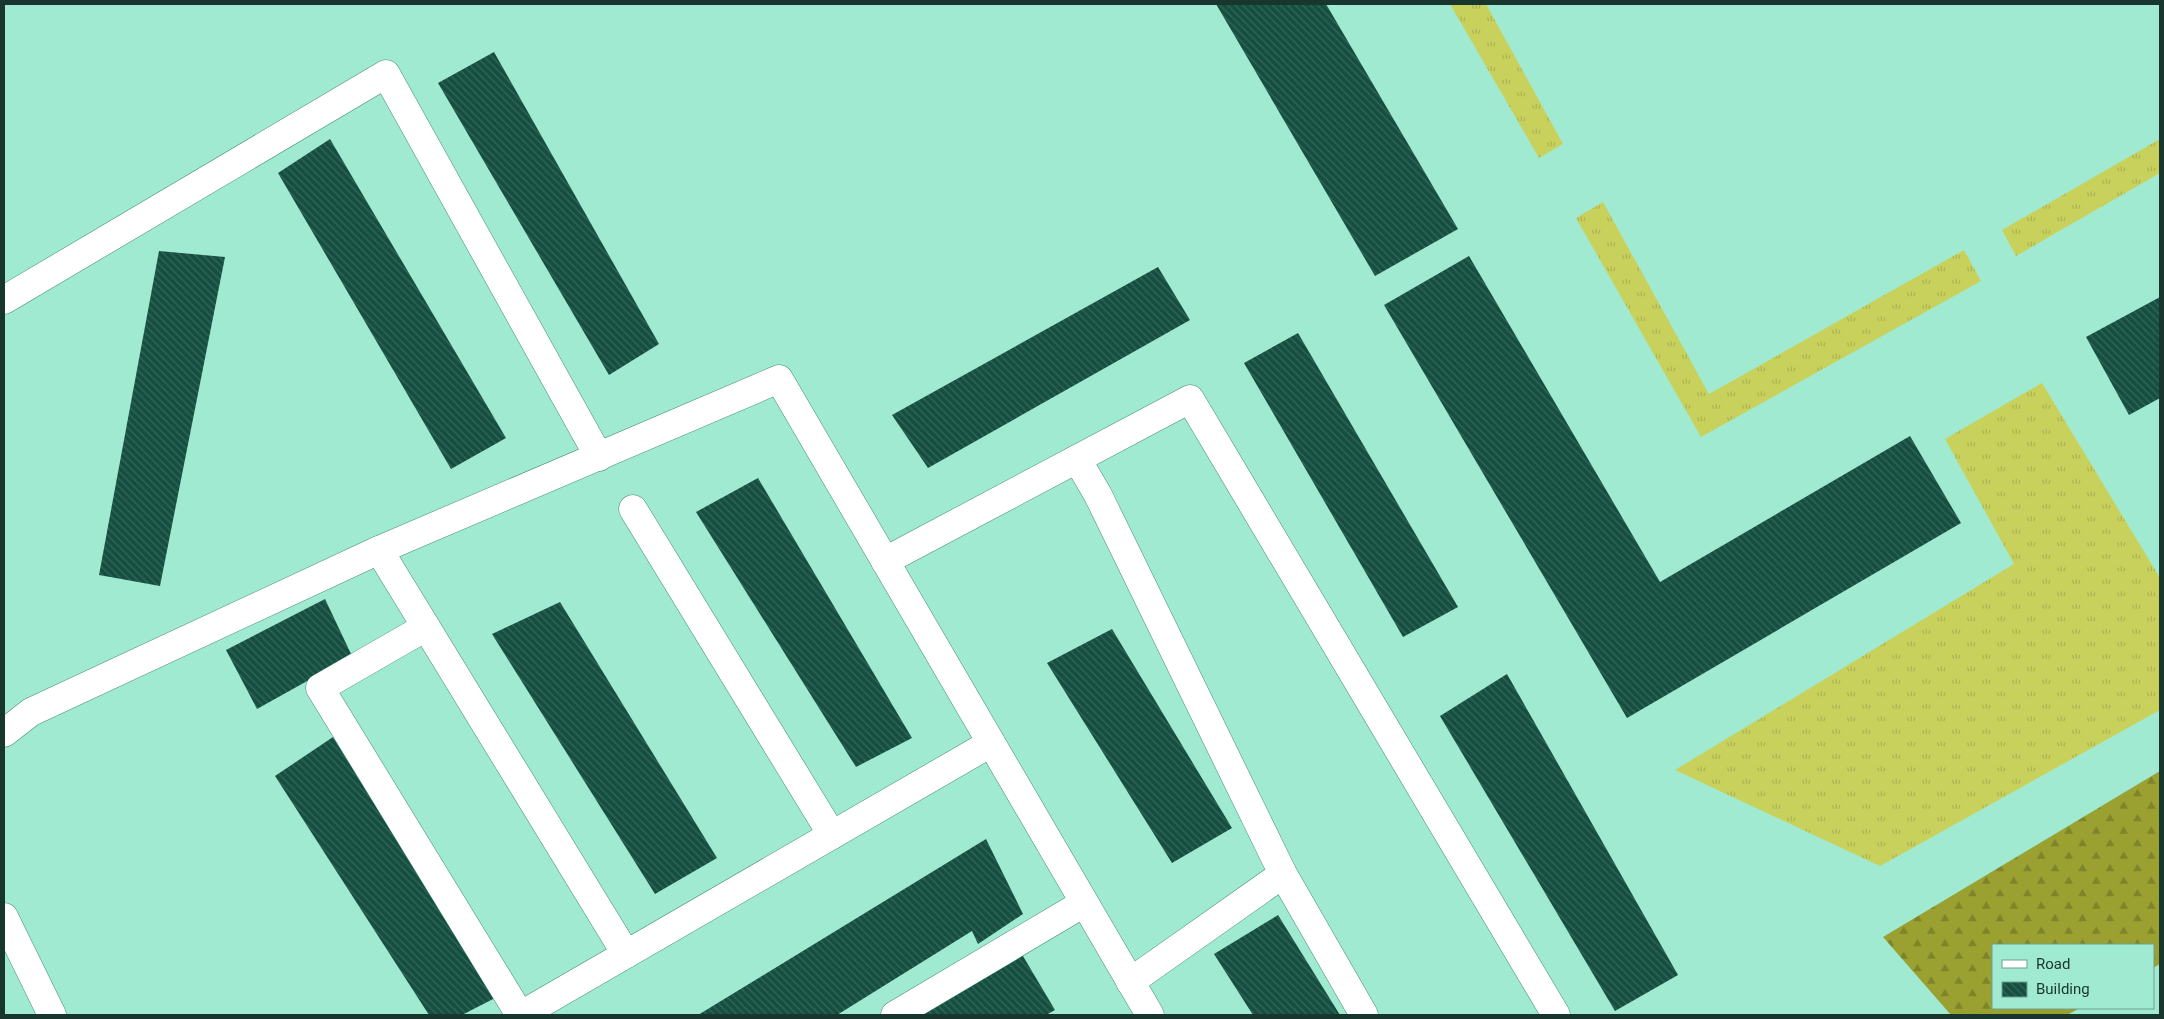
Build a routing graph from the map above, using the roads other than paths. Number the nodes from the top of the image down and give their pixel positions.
1 (4, 300) edge
2 (598, 457) junction
3 (1077, 459) junction
4 (633, 509) dead end
5 (379, 550) junction
6 (885, 561) junction
7 (426, 628) junction
8 (4, 733) edge
9 (991, 743) junction
10 (832, 835) junction
11 (1283, 874) junction
12 (1084, 903) junction
13 (4, 917) edge
14 (626, 954) junction
15 (1130, 982) junction
16 (52, 1015) edge
17 (520, 1015) edge
18 (895, 1015) edge
19 (1148, 1015) edge
20 (1364, 1015) edge
21 (1556, 1015) edge

1 - 2 street
2 - 5 street
2 - 6 street
3 - 6 street
3 - 11 street
3 - 21 street
4 - 10 street
5 - 7 street
5 - 8 street
6 - 9 street
7 - 14 street
7 - 17 street
9 - 10 street
9 - 12 street
10 - 14 street
11 - 15 street
11 - 20 street
12 - 15 street
12 - 18 street
13 - 16 street
14 - 17 street
15 - 19 street

